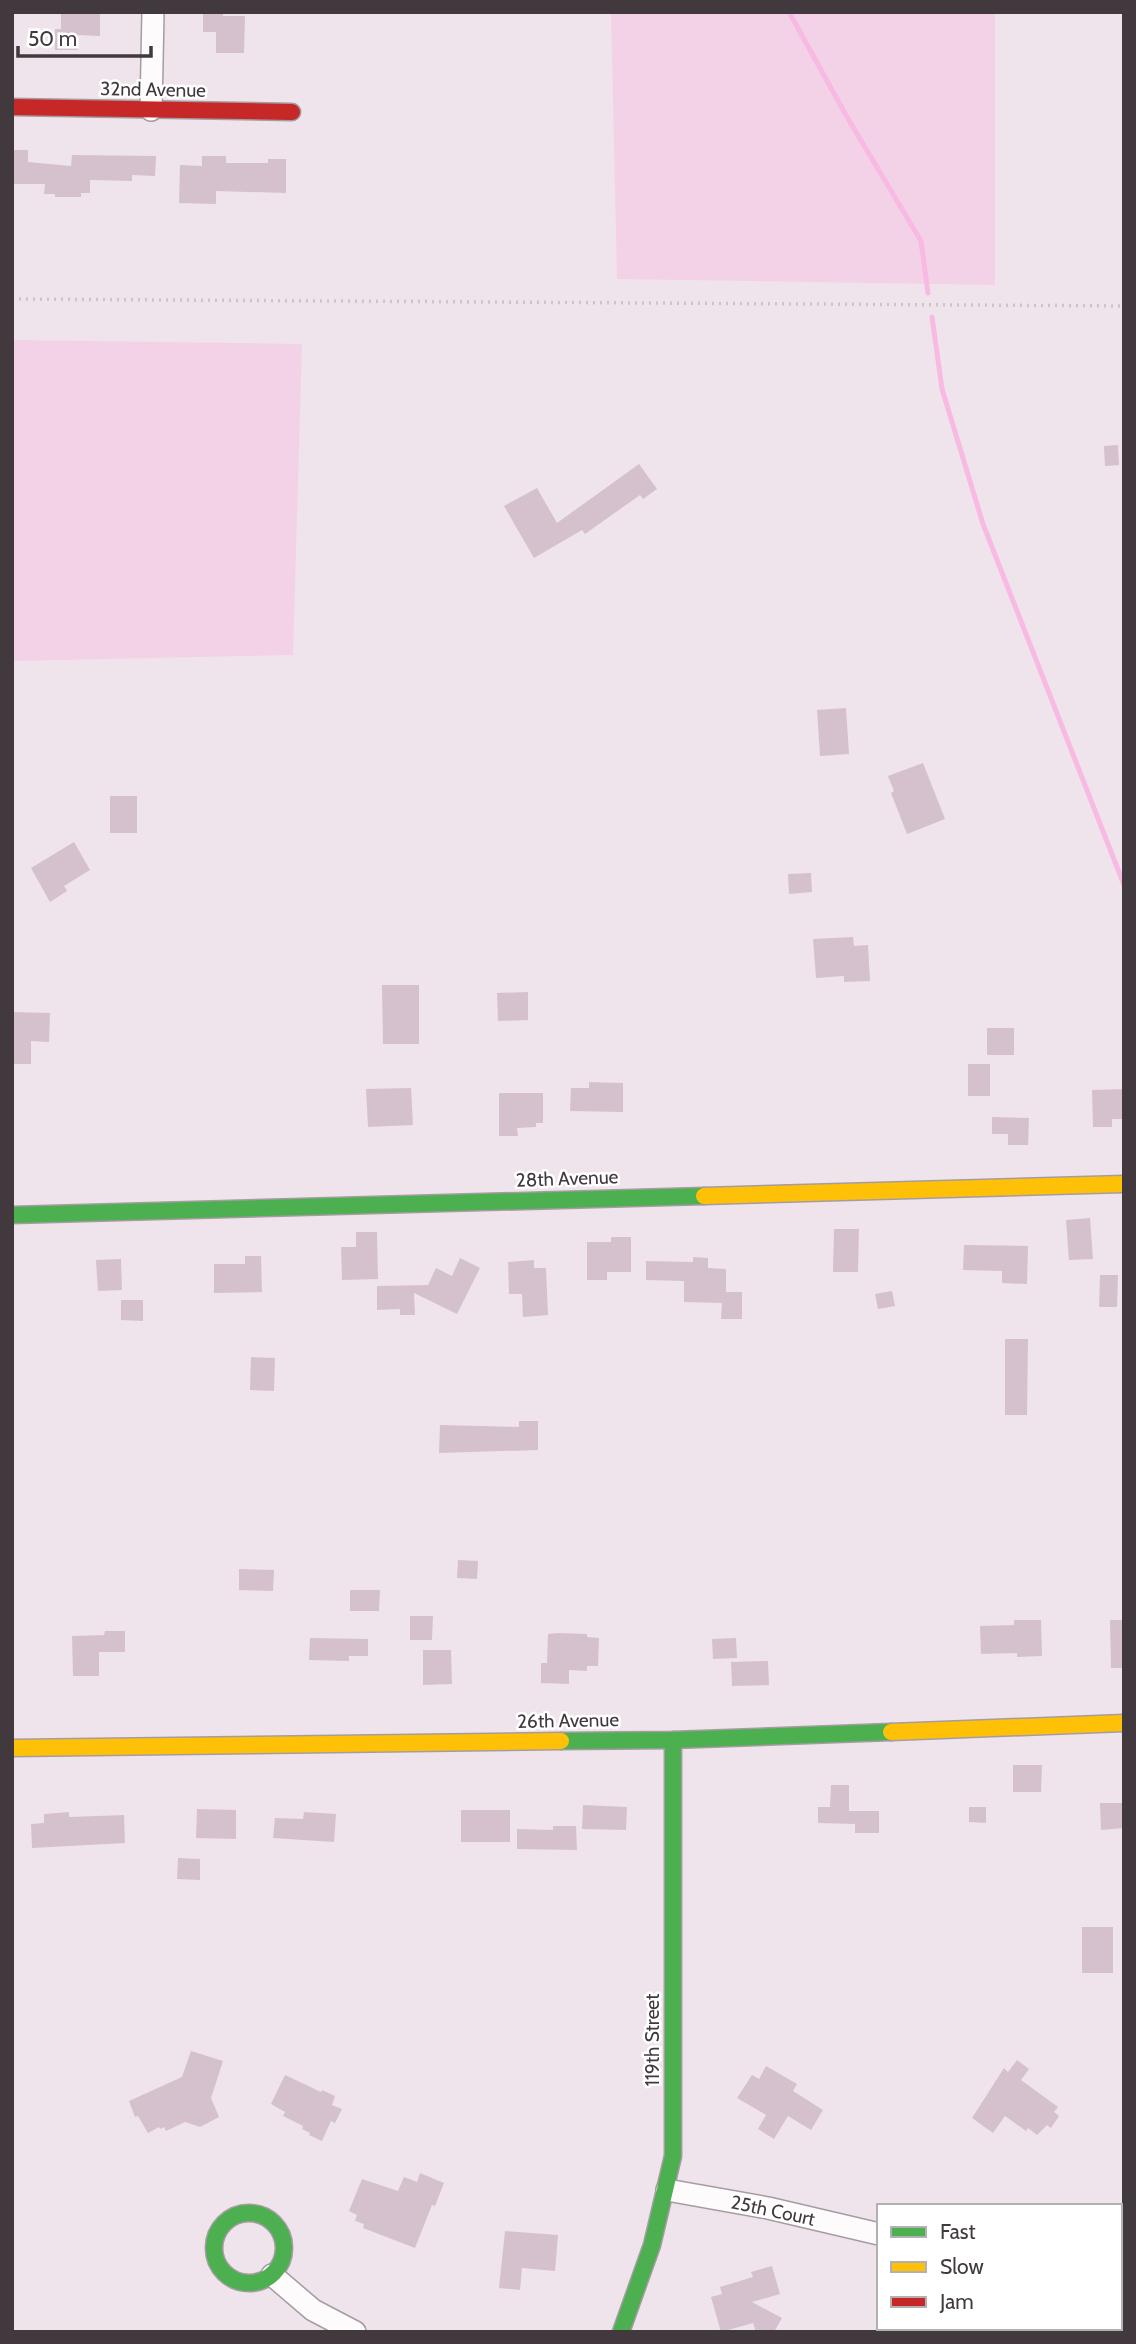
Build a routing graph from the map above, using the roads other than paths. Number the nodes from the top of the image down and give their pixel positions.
1 (153, 12) edge
2 (12, 107) edge
3 (151, 110) junction
4 (292, 112) dead end
5 (1124, 1184) edge
6 (12, 1214) edge
7 (1124, 1723) edge
8 (673, 1740) junction
9 (12, 1748) edge
10 (667, 2190) junction
11 (877, 2234) edge
12 (272, 2274) junction
13 (355, 2332) edge
14 (621, 2332) edge

1 - 3 street
2 - 3 street, 32nd Avenue
3 - 4 street, 32nd Avenue
5 - 6 street, 28th Avenue
7 - 8 street, 26th Avenue
8 - 9 street, 26th Avenue
8 - 10 street, 119th Street
10 - 11 street, 25th Court
10 - 14 street, 119th Street
12 - 12 street
12 - 13 street

